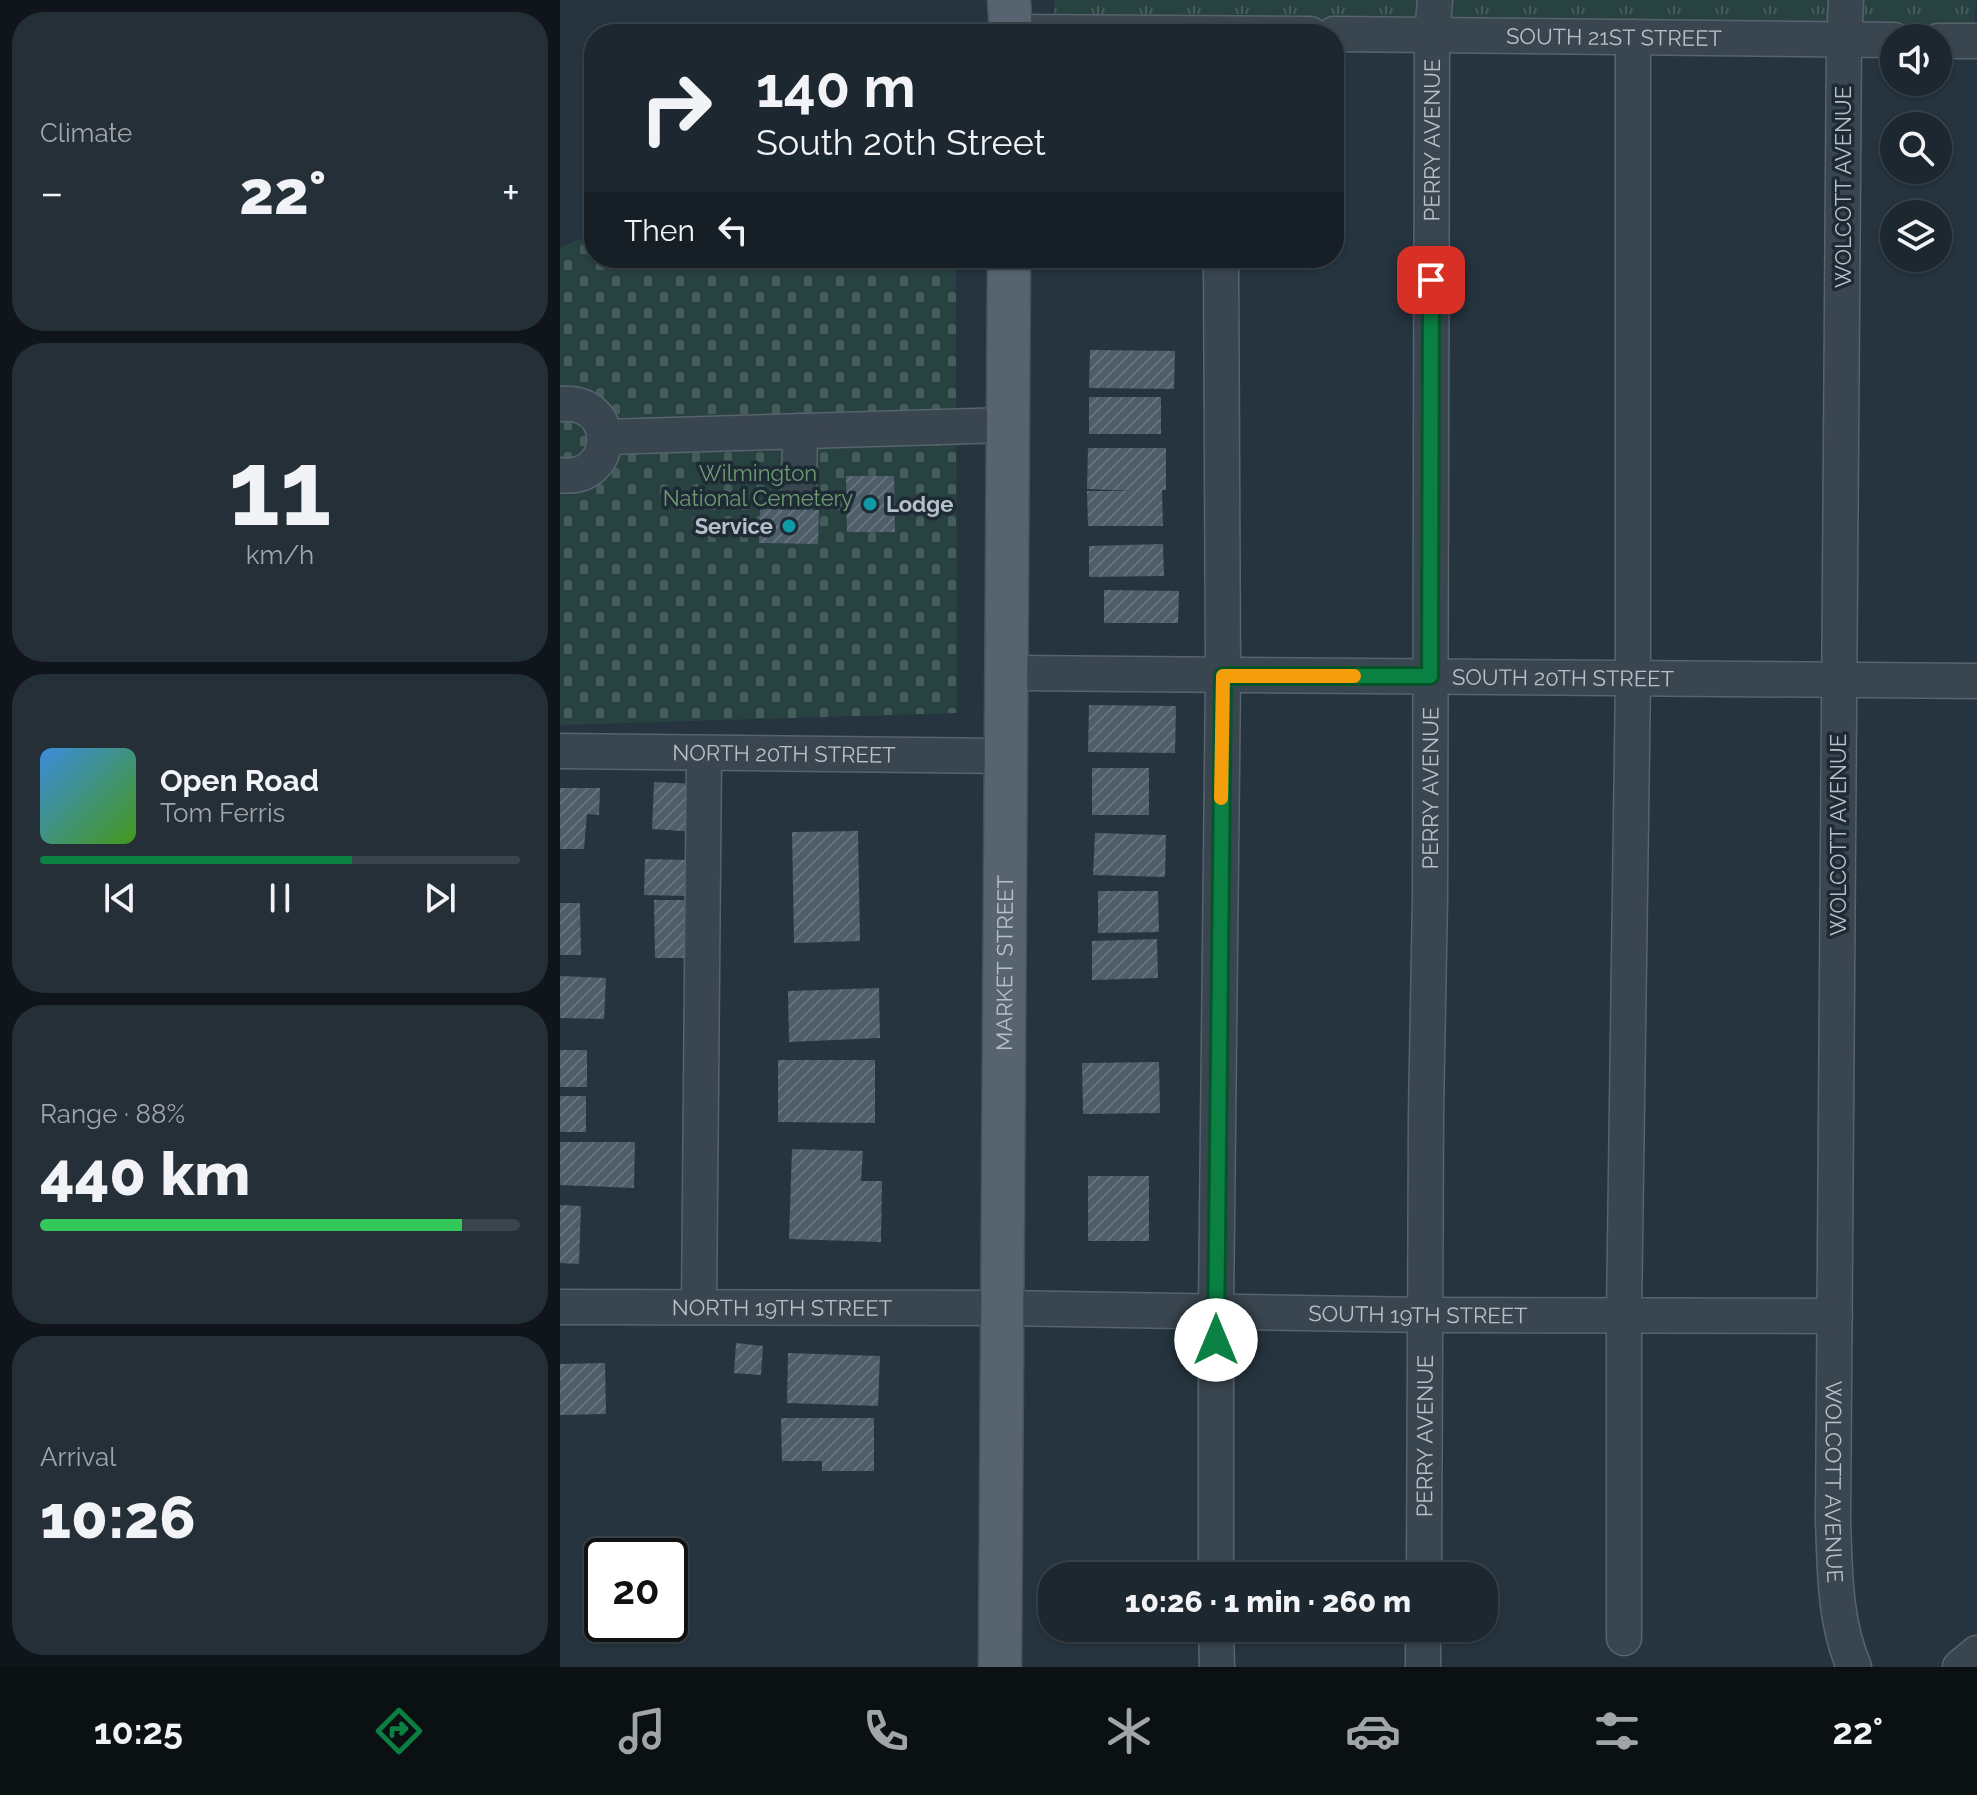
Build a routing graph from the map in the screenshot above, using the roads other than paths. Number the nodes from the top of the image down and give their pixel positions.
1 (1435, 0) edge
2 (1846, 0) edge
3 (1010, 22) edge
4 (1048, 24) edge
5 (1344, 34) edge
6 (1432, 36) junction
7 (1633, 37) junction
8 (1844, 40) junction
9 (1880, 40) edge
10 (1952, 41) edge
11 (1977, 41) edge
12 (1009, 268) edge
13 (1221, 268) edge
14 (560, 404) edge
15 (1008, 425) junction
16 (800, 431) junction
17 (605, 437) junction
18 (560, 475) edge
19 (799, 489) dead end
20 (1007, 673) junction
21 (1223, 676) junction
22 (1430, 676) junction
23 (1633, 678) junction
24 (1839, 679) junction
25 (1977, 681) edge
26 (560, 751) edge
27 (704, 753) junction
28 (1007, 756) junction
29 (560, 1307) edge
30 (699, 1307) junction
31 (1003, 1308) junction
32 (1216, 1310) junction
33 (1426, 1315) junction
34 (1624, 1315) junction
35 (1835, 1316) junction
36 (1216, 1562) edge
37 (1424, 1562) edge
38 (1624, 1638) dead end
39 (1216, 1642) edge
40 (1423, 1642) edge
41 (1977, 1653) edge
42 (1000, 1667) edge
43 (1217, 1667) edge
44 (1423, 1667) edge
45 (1854, 1667) edge
46 (1960, 1667) edge

1 - 6 street, PERRY AVENUE
2 - 8 street, WOLCOTT AVENUE
3 - 4 street
5 - 6 street, SOUTH 21ST STREET
6 - 7 street, SOUTH 21ST STREET
6 - 22 street, PERRY AVENUE
7 - 8 street, SOUTH 21ST STREET
7 - 23 street
8 - 9 street, SOUTH 21ST STREET
8 - 24 street, WOLCOTT AVENUE
10 - 11 street
12 - 15 main road, MARKET STREET
13 - 21 street
14 - 17 street
15 - 16 street
15 - 20 main road, MARKET STREET
16 - 17 street
16 - 19 street
17 - 18 street
20 - 21 street, SOUTH 20TH STREET
20 - 28 main road, MARKET STREET
21 - 22 street, SOUTH 20TH STREET
21 - 32 street
22 - 23 street, SOUTH 20TH STREET
22 - 33 street, PERRY AVENUE
23 - 24 street, SOUTH 20TH STREET
23 - 34 street
24 - 25 street, SOUTH 20TH STREET
24 - 35 street, WOLCOTT AVENUE
26 - 27 street, NORTH 20TH STREET
27 - 28 street, NORTH 20TH STREET
27 - 30 street
28 - 31 main road, MARKET STREET
29 - 30 street, NORTH 19TH STREET
30 - 31 street, NORTH 19TH STREET
31 - 32 street, SOUTH 19TH STREET
31 - 42 main road, MARKET STREET
32 - 33 street, SOUTH 19TH STREET
32 - 36 street
33 - 34 street, SOUTH 19TH STREET
33 - 37 street, PERRY AVENUE
34 - 35 street, SOUTH 19TH STREET
34 - 38 street
35 - 45 street, WOLCOTT AVENUE
39 - 43 street
40 - 44 street
41 - 46 street

